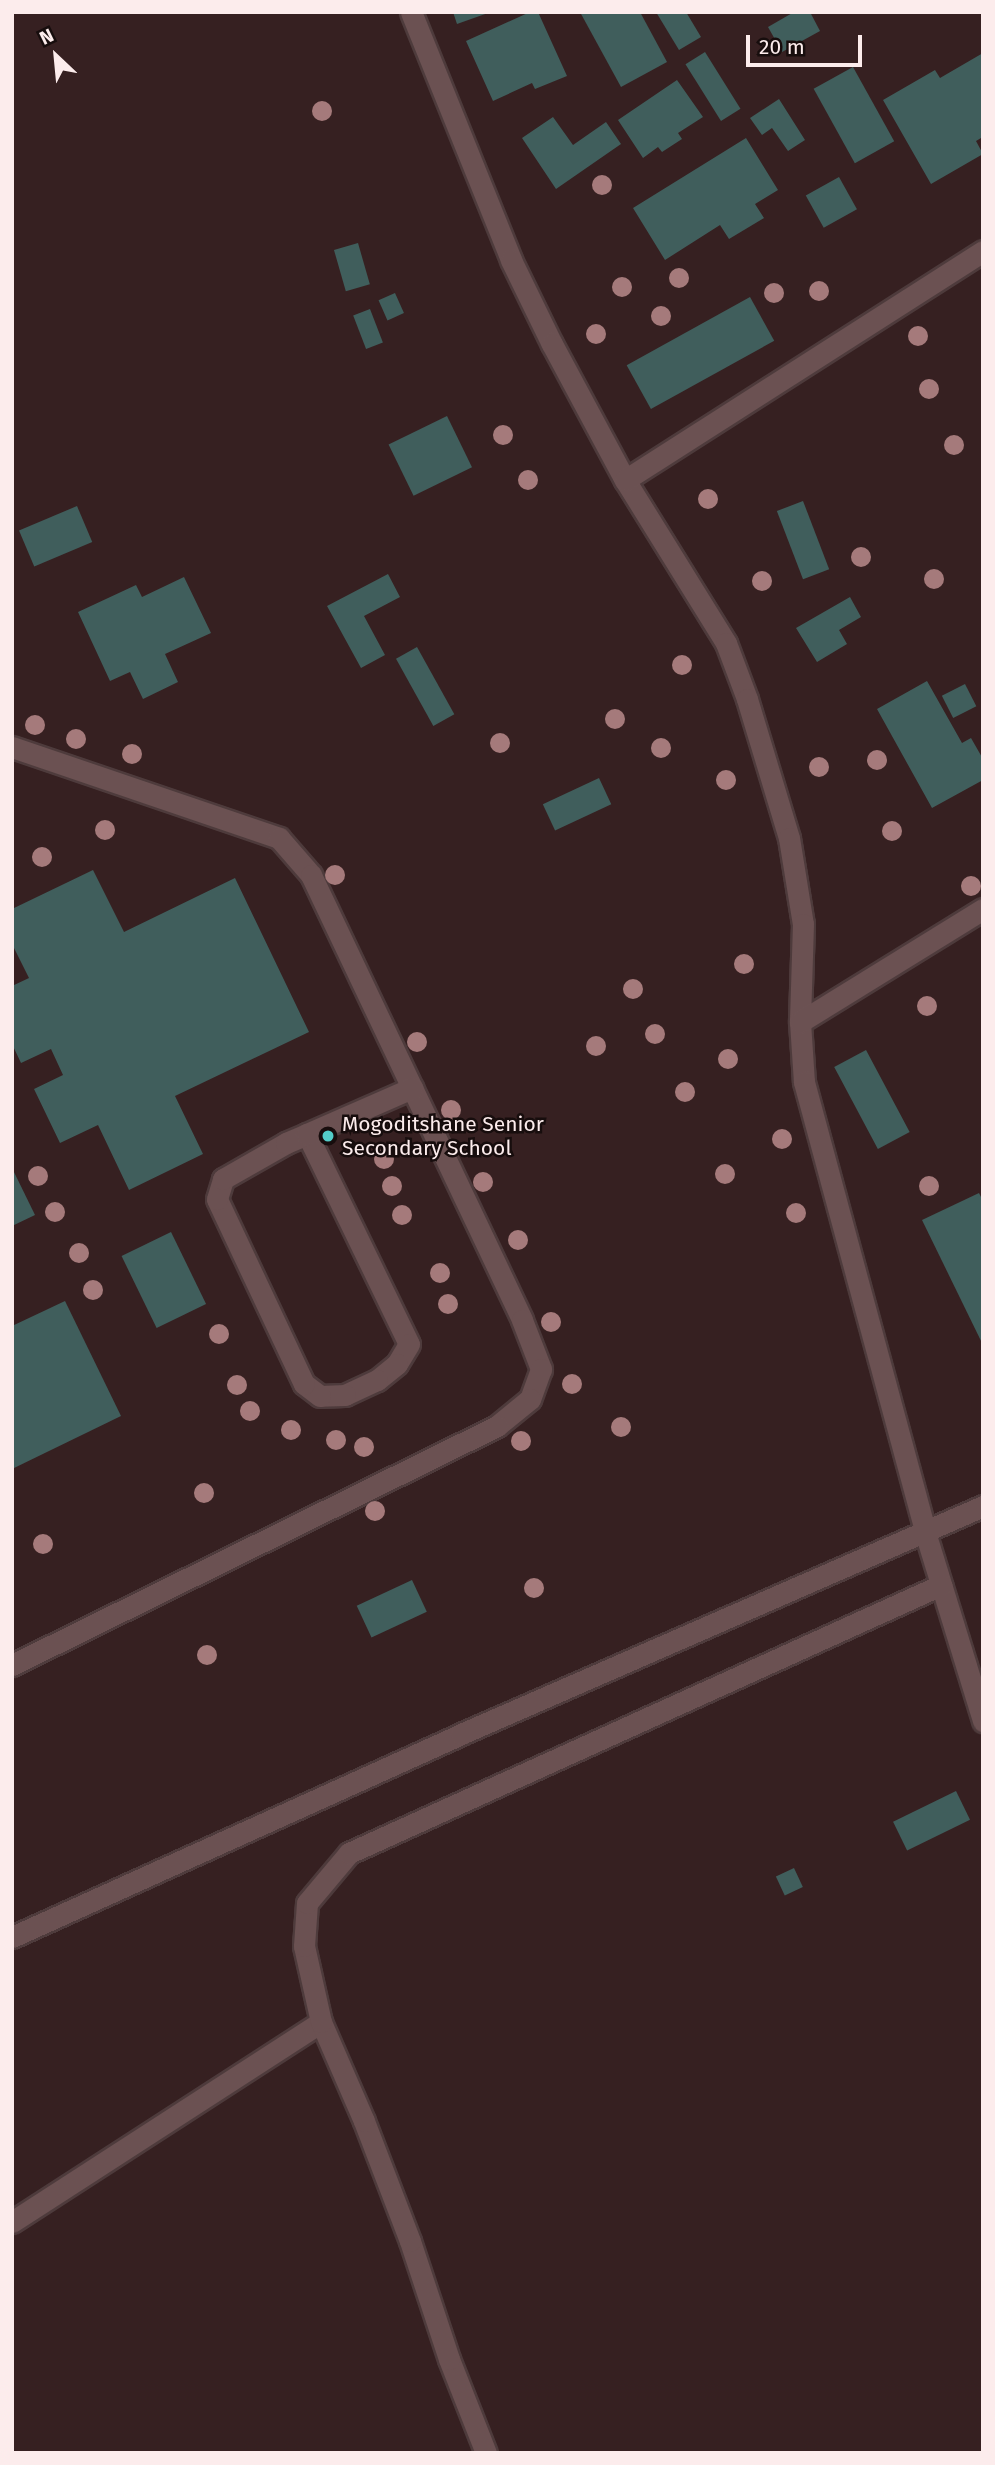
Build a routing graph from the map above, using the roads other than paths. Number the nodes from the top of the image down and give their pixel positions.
1 (411, 12) edge
2 (983, 251) edge
3 (625, 480) junction
4 (12, 747) edge
5 (983, 909) edge
6 (800, 1022) junction
7 (412, 1088) junction
8 (307, 1133) junction
9 (983, 1506) edge
10 (925, 1532) junction
11 (941, 1585) junction
12 (12, 1665) edge
13 (983, 1721) edge
14 (12, 1937) edge
15 (321, 2022) junction
16 (12, 2221) edge
17 (486, 2453) edge

1 - 3 street
2 - 3 street
3 - 6 street
4 - 7 street
5 - 6 street
6 - 10 street
7 - 8 street
7 - 12 street
8 - 8 street
9 - 10 street
10 - 11 street
10 - 14 street
11 - 13 street
11 - 15 street
15 - 16 street
15 - 17 street

